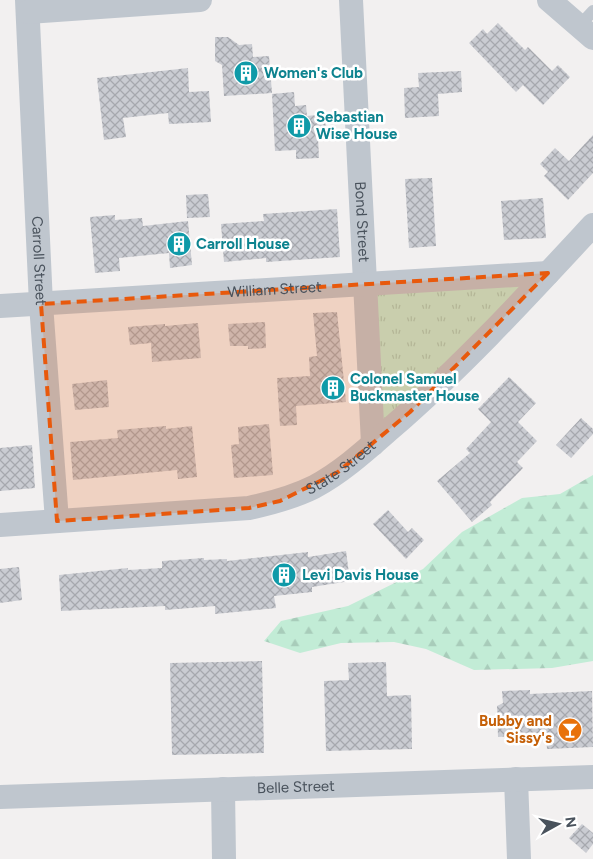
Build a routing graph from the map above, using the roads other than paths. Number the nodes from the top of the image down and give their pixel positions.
1 (200, 0) edge
2 (351, 0) edge
3 (549, 0) edge
4 (28, 6) edge
5 (589, 24) edge
6 (593, 225) edge
7 (548, 273) junction
8 (364, 285) junction
9 (41, 304) junction
10 (0, 306) edge
11 (373, 444) junction
12 (57, 521) junction
13 (0, 525) edge
14 (593, 776) edge
15 (516, 779) junction
16 (222, 789) junction
17 (0, 797) edge
18 (521, 858) edge
19 (224, 859) edge

1 - 4 street
2 - 8 street, Bond Street
3 - 5 street
4 - 9 street, Carroll Street
6 - 7 street, State Street
7 - 8 street, William Street
7 - 11 street, State Street
8 - 9 street, William Street
8 - 11 street, Bond Street
9 - 10 street, William Street
9 - 12 street, Carroll Street
11 - 12 street, State Street
12 - 13 street, State Street
14 - 15 street, Belle Street
15 - 16 street, Belle Street
15 - 18 street
16 - 17 street, Belle Street
16 - 19 street

